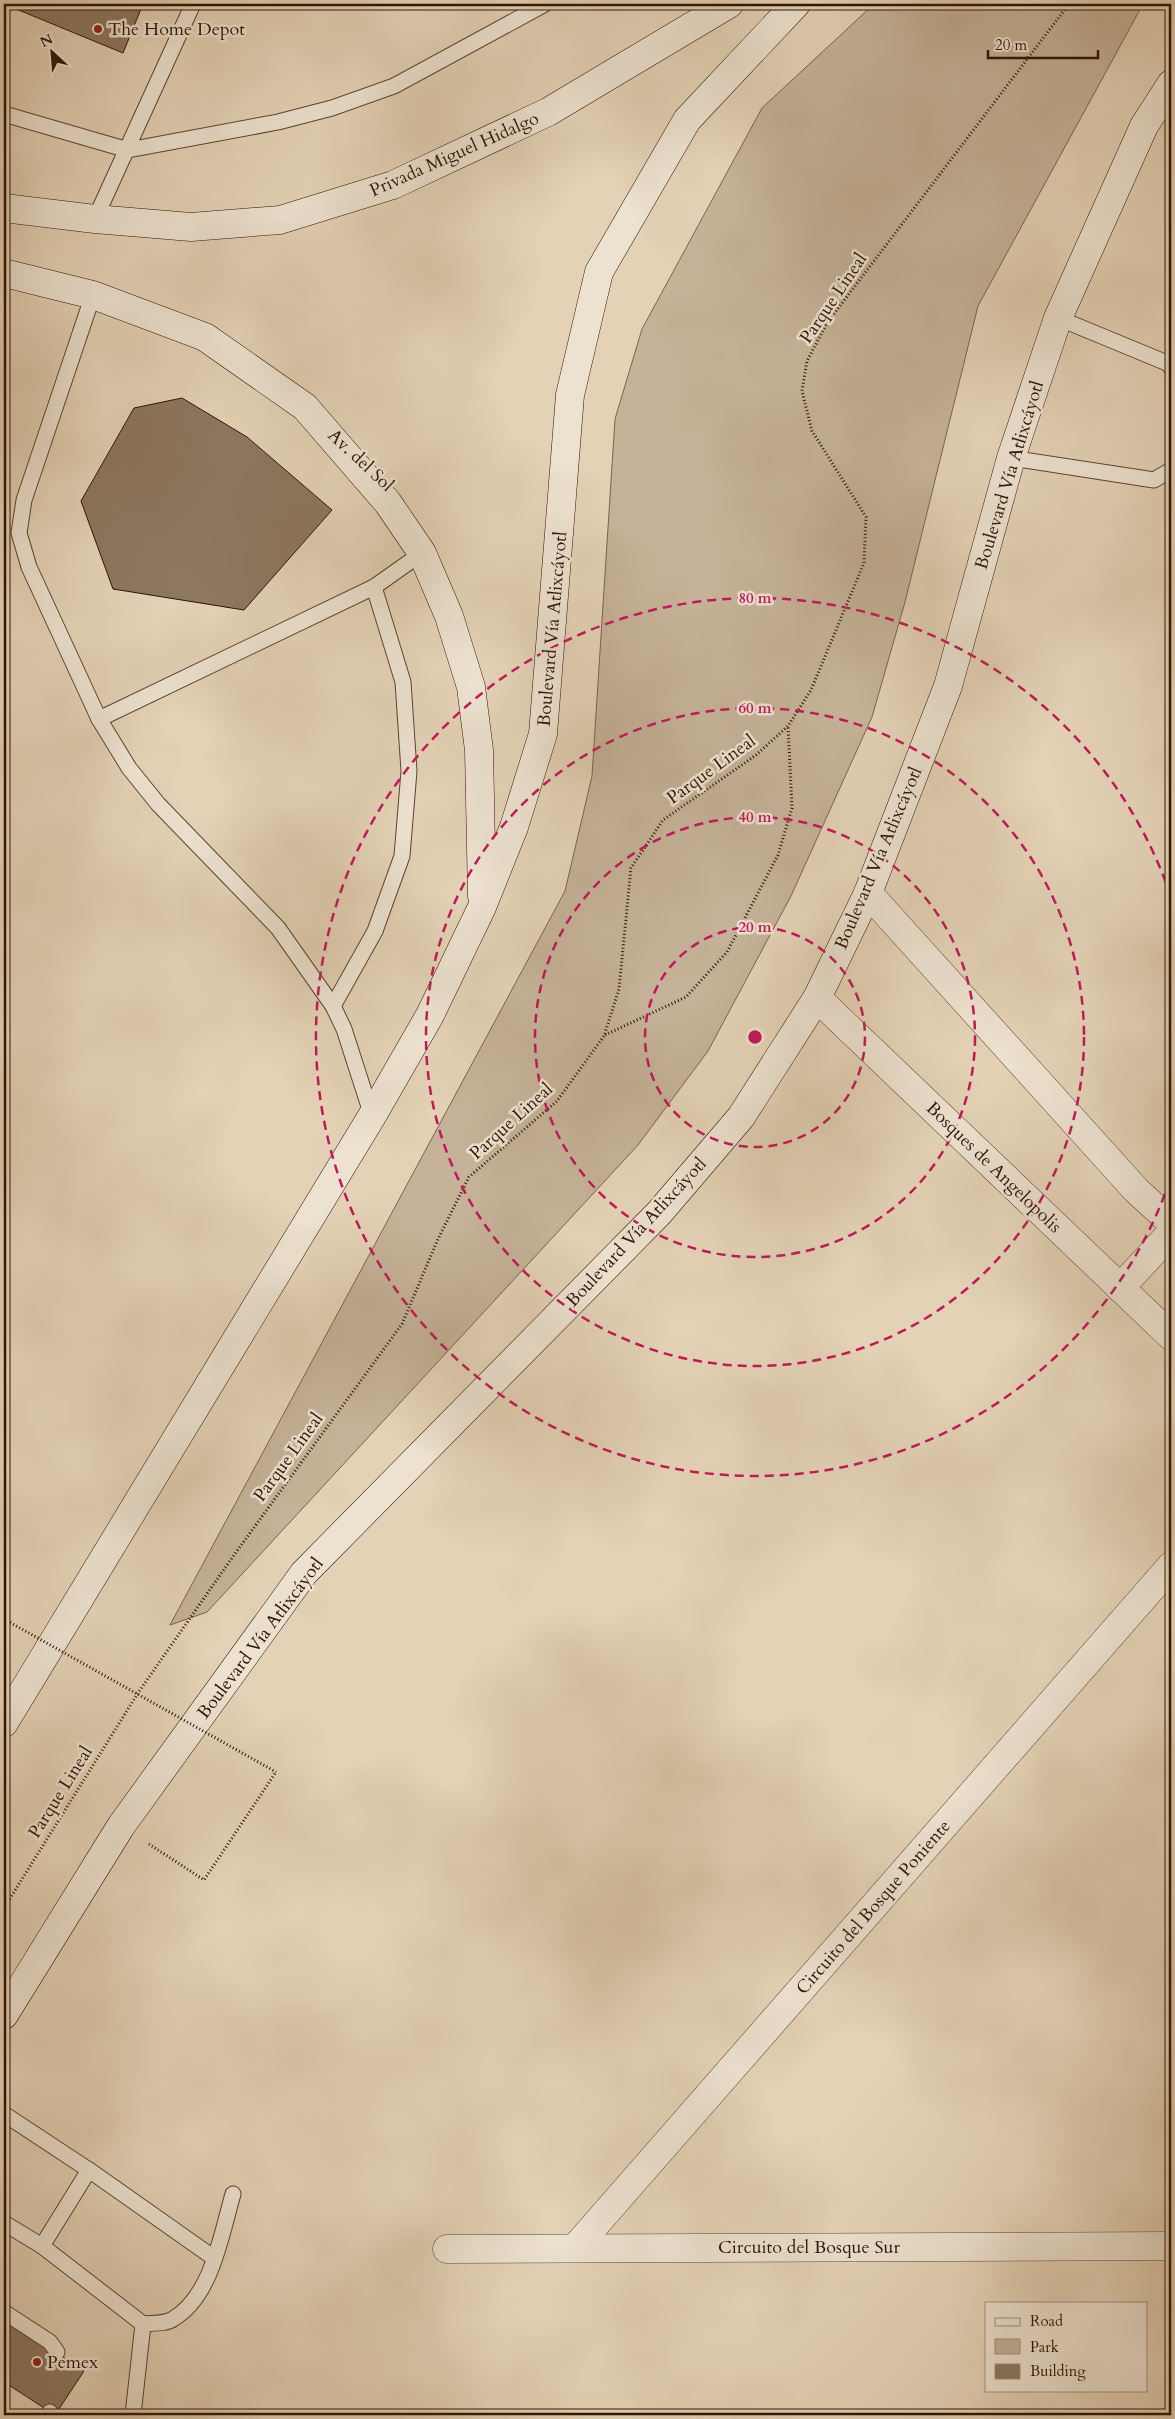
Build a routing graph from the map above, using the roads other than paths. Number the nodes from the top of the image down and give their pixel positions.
1 (194, 4) edge
2 (545, 4) edge
3 (729, 4) edge
4 (796, 4) edge
5 (1171, 84) edge
6 (4, 114) edge
7 (128, 150) junction
8 (4, 208) edge
9 (95, 219) junction
10 (4, 273) edge
11 (94, 295) junction
12 (1058, 318) junction
13 (1171, 367) edge
14 (1011, 458) junction
15 (1171, 470) edge
16 (422, 554) junction
17 (374, 587) junction
18 (99, 718) junction
19 (868, 893) junction
20 (482, 907) junction
21 (817, 998) junction
22 (333, 1006) junction
23 (372, 1116) junction
24 (1171, 1222) edge
25 (1171, 1233) edge
26 (1120, 1288) junction
27 (1171, 1336) edge
28 (1171, 1566) edge
29 (4, 1723) edge
30 (4, 2014) edge
31 (4, 2114) edge
32 (89, 2170) junction
33 (233, 2194) dead end
34 (4, 2222) edge
35 (42, 2246) junction
36 (1171, 2246) edge
37 (575, 2248) junction
38 (447, 2249) dead end
39 (214, 2258) junction
40 (4, 2312) edge
41 (143, 2324) junction
42 (57, 2352) dead end
43 (134, 2415) edge

1 - 7 lane
2 - 7 lane
3 - 9 main road, Privada Miguel Hidalgo
4 - 20 main road, Boulevard Vía Atlixcáyotl
5 - 12 main road, Boulevard Vía Atlixcáyotl
6 - 7 lane
7 - 9 lane
8 - 9 main road, Privada Miguel Hidalgo
10 - 11 main road
11 - 16 main road
11 - 18 lane
12 - 13 lane
12 - 14 main road, Boulevard Vía Atlixcáyotl
14 - 15 lane
14 - 19 main road, Boulevard Vía Atlixcáyotl
16 - 17 lane
16 - 20 main road
17 - 18 lane
17 - 22 lane
18 - 22 lane
19 - 21 main road, Boulevard Vía Atlixcáyotl
19 - 24 main road
20 - 23 main road, Boulevard Vía Atlixcáyotl
21 - 26 main road, Bosques de Angelopolis
21 - 30 main road, Boulevard Vía Atlixcáyotl
22 - 23 lane
23 - 29 main road, Boulevard Vía Atlixcáyotl
25 - 26 main road
26 - 27 main road, Bosques de Angelopolis
28 - 37 main road, Circuito del Bosque Poniente
31 - 32 lane
32 - 35 lane
32 - 39 lane
33 - 39 lane
34 - 35 lane
35 - 41 lane
36 - 37 main road, Circuito del Bosque Sur
37 - 38 main road, Circuito del Bosque Sur
39 - 41 lane
40 - 42 lane
41 - 43 lane

